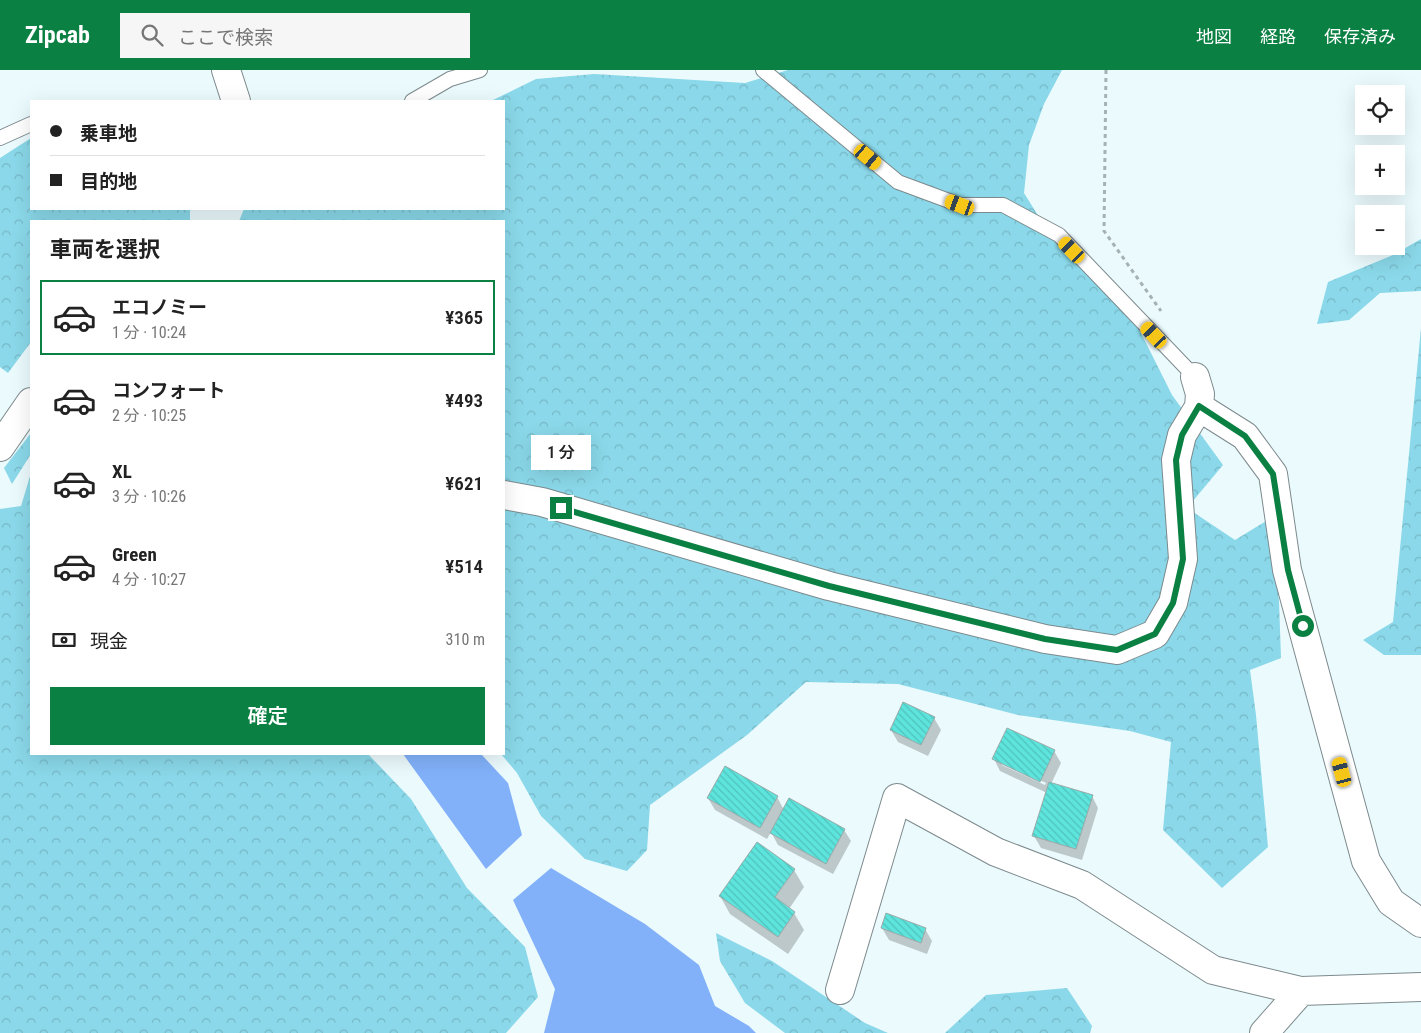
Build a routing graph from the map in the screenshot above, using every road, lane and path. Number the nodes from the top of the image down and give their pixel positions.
1 (226, 70) edge
2 (480, 70) edge
3 (763, 70) edge
4 (1106, 70) edge
5 (236, 100) edge
6 (414, 100) edge
7 (30, 124) edge
8 (0, 138) edge
9 (1165, 318) dead end
10 (1195, 377) joint
11 (30, 403) edge
12 (1199, 406) junction
13 (0, 447) edge
14 (505, 495) edge
15 (1421, 923) edge
16 (1421, 987) edge
17 (840, 990) dead end
18 (1301, 991) junction
19 (1264, 1033) edge

1 - 5 street
2 - 6 lane
3 - 10 lane
4 - 9 path
7 - 8 lane
10 - 12 street
11 - 13 street
12 - 14 street
12 - 15 street
16 - 18 street
17 - 18 street
18 - 19 street

